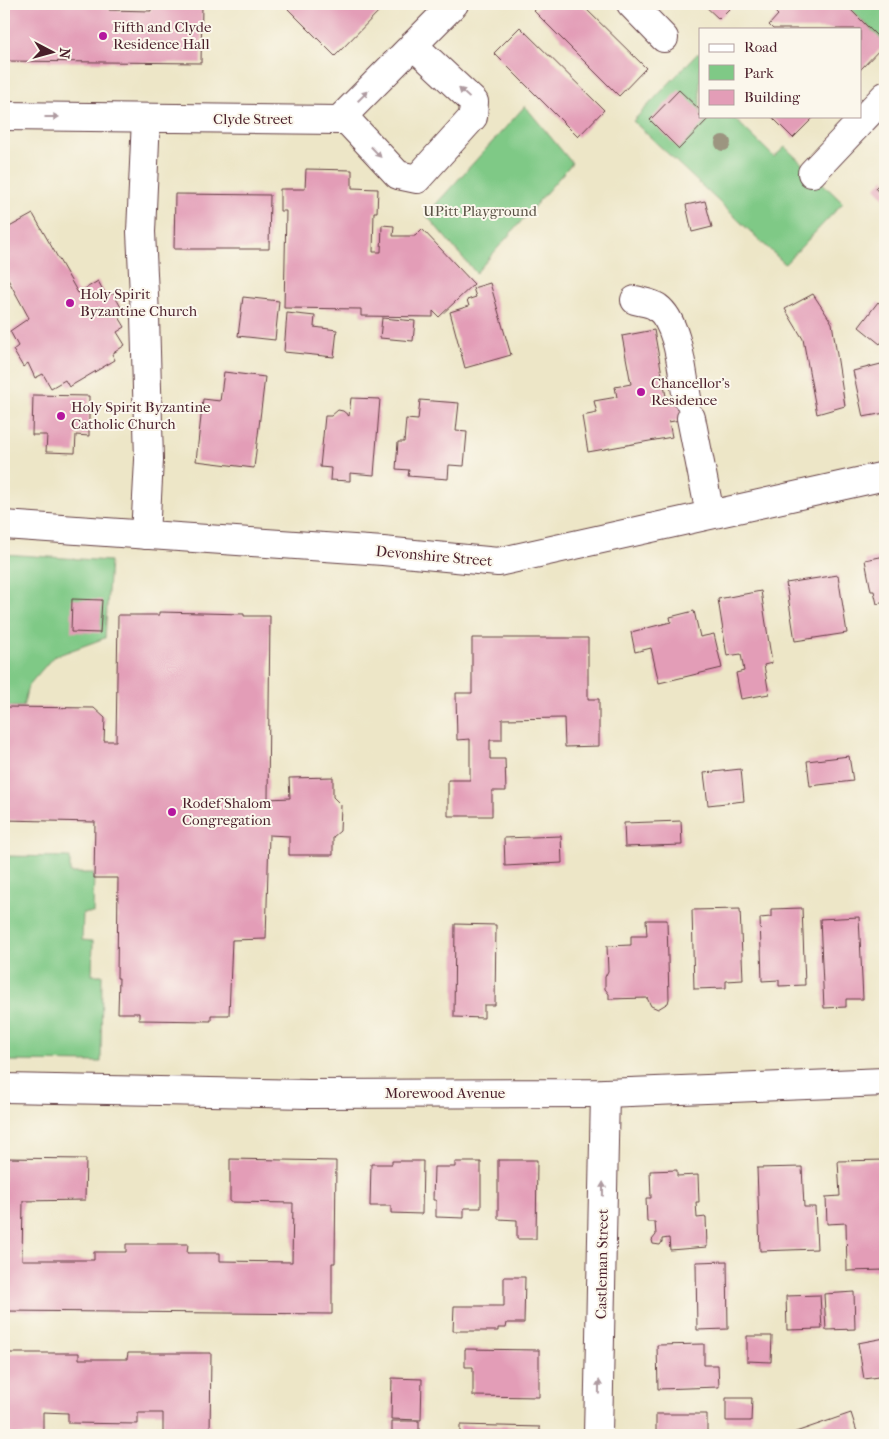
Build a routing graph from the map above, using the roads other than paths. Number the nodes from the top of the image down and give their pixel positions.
1 (454, 4) edge
2 (631, 4) edge
3 (664, 38) dead end
4 (413, 45) junction
5 (885, 96) edge
6 (4, 116) edge
7 (343, 116) junction
8 (146, 118) junction
9 (812, 174) dead end
10 (635, 300) dead end
11 (885, 476) edge
12 (710, 514) junction
13 (4, 525) edge
14 (145, 535) junction
15 (885, 1082) edge
16 (4, 1088) edge
17 (605, 1093) junction
18 (598, 1435) edge

1 - 4 street
2 - 3 street
7 -> 4 street
7 -> 4 street
5 - 9 street
6 -> 8 street, Clyde Street
7 - 8 street, Clyde Street
8 - 14 street
10 - 12 street
11 - 12 street, Devonshire Street
12 - 14 street, Devonshire Street
13 - 14 street, Devonshire Street
15 - 17 street, Morewood Avenue
16 - 17 street, Morewood Avenue
18 -> 17 street, Castleman Street

